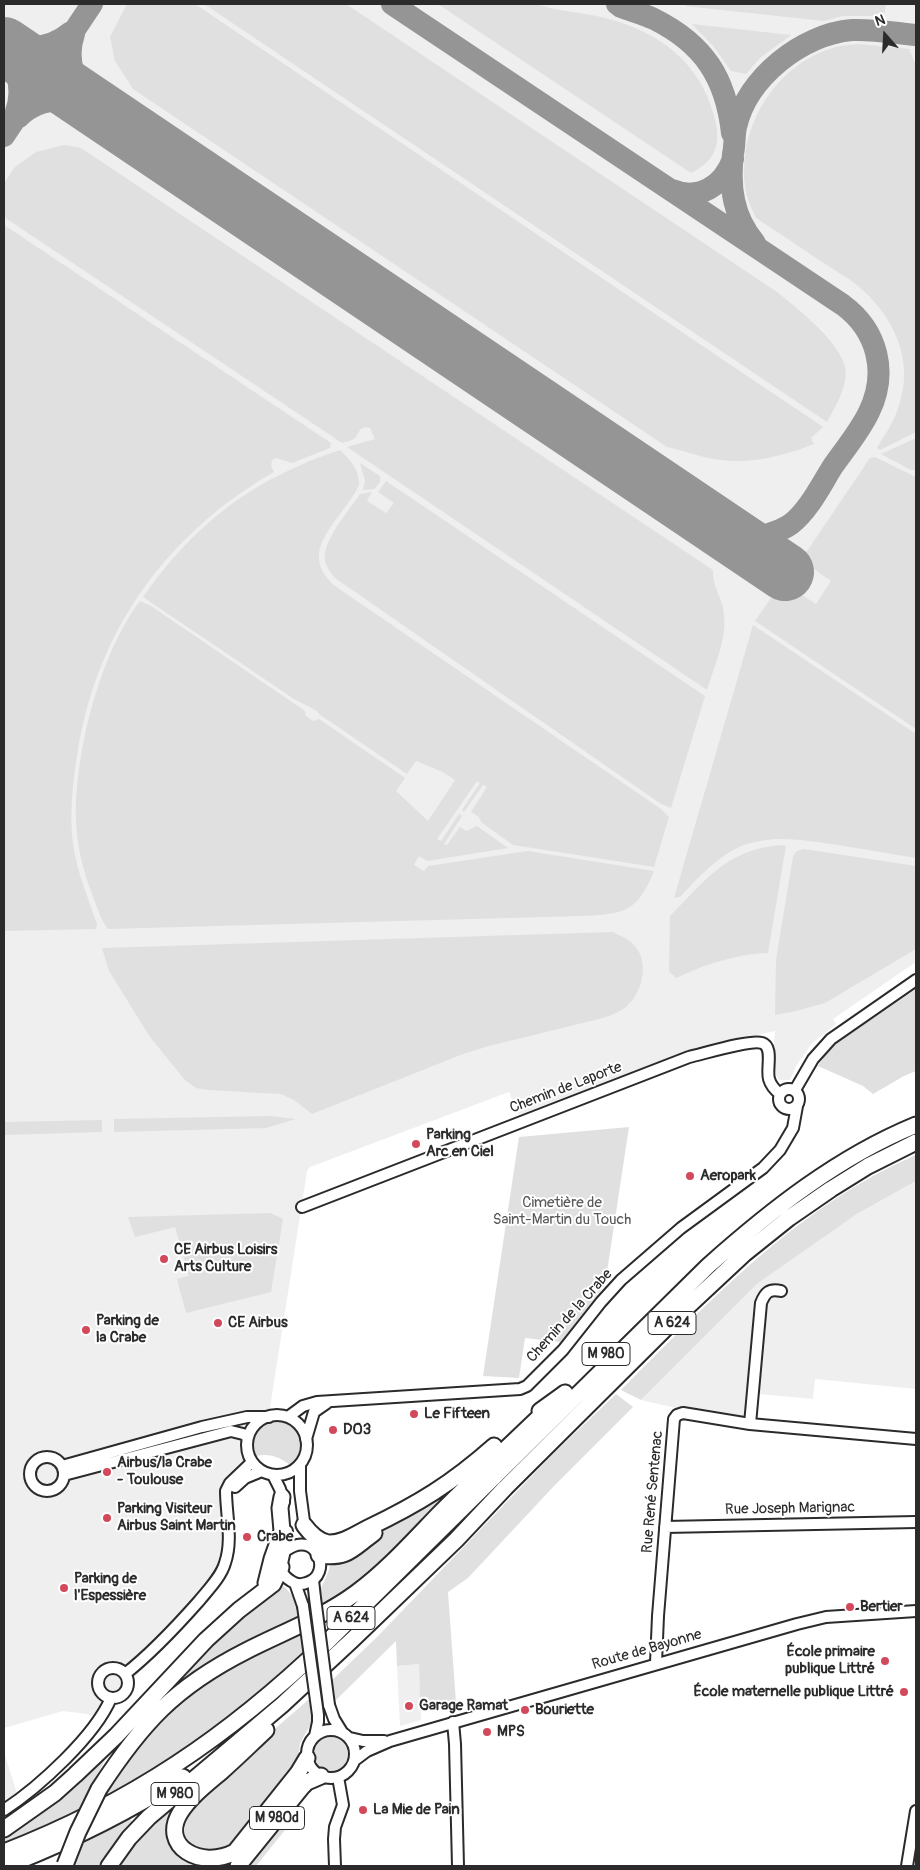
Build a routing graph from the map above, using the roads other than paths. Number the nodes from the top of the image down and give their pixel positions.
1 (916, 980) edge
2 (795, 1090) junction
3 (780, 1094) junction
4 (797, 1106) junction
5 (785, 1109) junction
6 (916, 1125) edge
7 (787, 1138) junction
8 (916, 1142) edge
9 (302, 1207) dead end
10 (781, 1291) dead end
11 (652, 1320) junction
12 (565, 1393) junction
13 (328, 1402) junction
14 (269, 1417) junction
15 (288, 1417) junction
16 (750, 1424) junction
17 (248, 1437) junction
18 (916, 1438) edge
19 (306, 1439) junction
20 (252, 1462) junction
21 (300, 1464) junction
22 (262, 1471) junction
23 (273, 1475) junction
24 (282, 1497) junction
25 (226, 1500) junction
26 (401, 1513) junction
27 (916, 1522) edge
28 (304, 1525) junction
29 (665, 1527) junction
30 (285, 1551) junction
31 (315, 1551) junction
32 (281, 1567) junction
33 (313, 1580) junction
34 (294, 1583) junction
35 (258, 1594) junction
36 (916, 1611) edge
37 (352, 1640) junction
38 (656, 1663) junction
39 (176, 1671) junction
40 (125, 1674) junction
41 (111, 1698) junction
42 (452, 1722) junction
43 (250, 1731) junction
44 (346, 1735) junction
45 (315, 1736) junction
46 (390, 1741) junction
47 (307, 1758) junction
48 (355, 1760) junction
49 (321, 1776) junction
50 (338, 1778) junction
51 (99, 1789) junction
52 (4, 1810) edge
53 (916, 1811) edge
54 (4, 1829) edge
55 (4, 1852) edge
56 (6, 1866) edge
57 (65, 1866) edge
58 (109, 1866) edge
59 (238, 1866) edge
60 (335, 1866) edge
61 (458, 1866) edge
62 (907, 1866) edge

1 - 2 street
2 - 3 street
2 - 4 street
3 - 5 street, Chemin de Laporte
3 - 9 street, Chemin de Laporte
4 - 5 street
4 - 7 street, Chemin de la Crabe
5 - 7 street
6 - 11 highway, A 624
7 - 13 street, Chemin de la Crabe
8 - 37 highway, A 624
10 - 16 street
11 - 12 highway, M 980
11 - 55 highway, A 624
12 - 26 highway
12 - 51 highway, M 980
13 - 15 street, Chemin de la Crabe
13 - 19 street
14 - 15 street
14 - 17 street
14 - 17 street
15 - 19 street
16 - 18 street, Rue René Sentenac
16 - 29 street, Rue René Sentenac
17 - 20 street
19 - 21 street
20 - 22 street
20 - 25 street
21 - 23 street
21 - 28 street
22 - 23 street
22 - 25 street
23 - 24 street
24 - 30 street
24 - 35 highway
25 - 40 street
26 - 28 highway
26 - 31 highway
27 - 29 street, Rue Joseph Marignac
28 - 31 street
29 - 38 street, Rue René Sentenac
30 - 31 street
30 - 32 street
31 - 33 street
32 - 34 street
32 - 35 highway
33 - 34 street
33 - 44 street, bridge
34 - 45 street, bridge
35 - 39 highway
36 - 38 street, Route de Bayonne
37 - 43 highway, A 624
37 - 47 highway
38 - 42 street, Route de Bayonne
39 - 51 highway, M 980
39 - 54 highway
40 - 41 street
40 - 41 street
41 - 52 street
42 - 46 street, Route de Bayonne
42 - 61 street
43 - 56 highway, A 624
43 - 58 highway, M 980
44 - 45 street
44 - 46 street, Route de Bayonne
44 - 48 street
45 - 47 street
46 - 48 street, Route de Bayonne
47 - 49 street
48 - 50 street
49 - 50 street
49 - 59 highway, M 980d
50 - 60 street
51 - 57 highway, M 980, bridge
53 - 62 street

